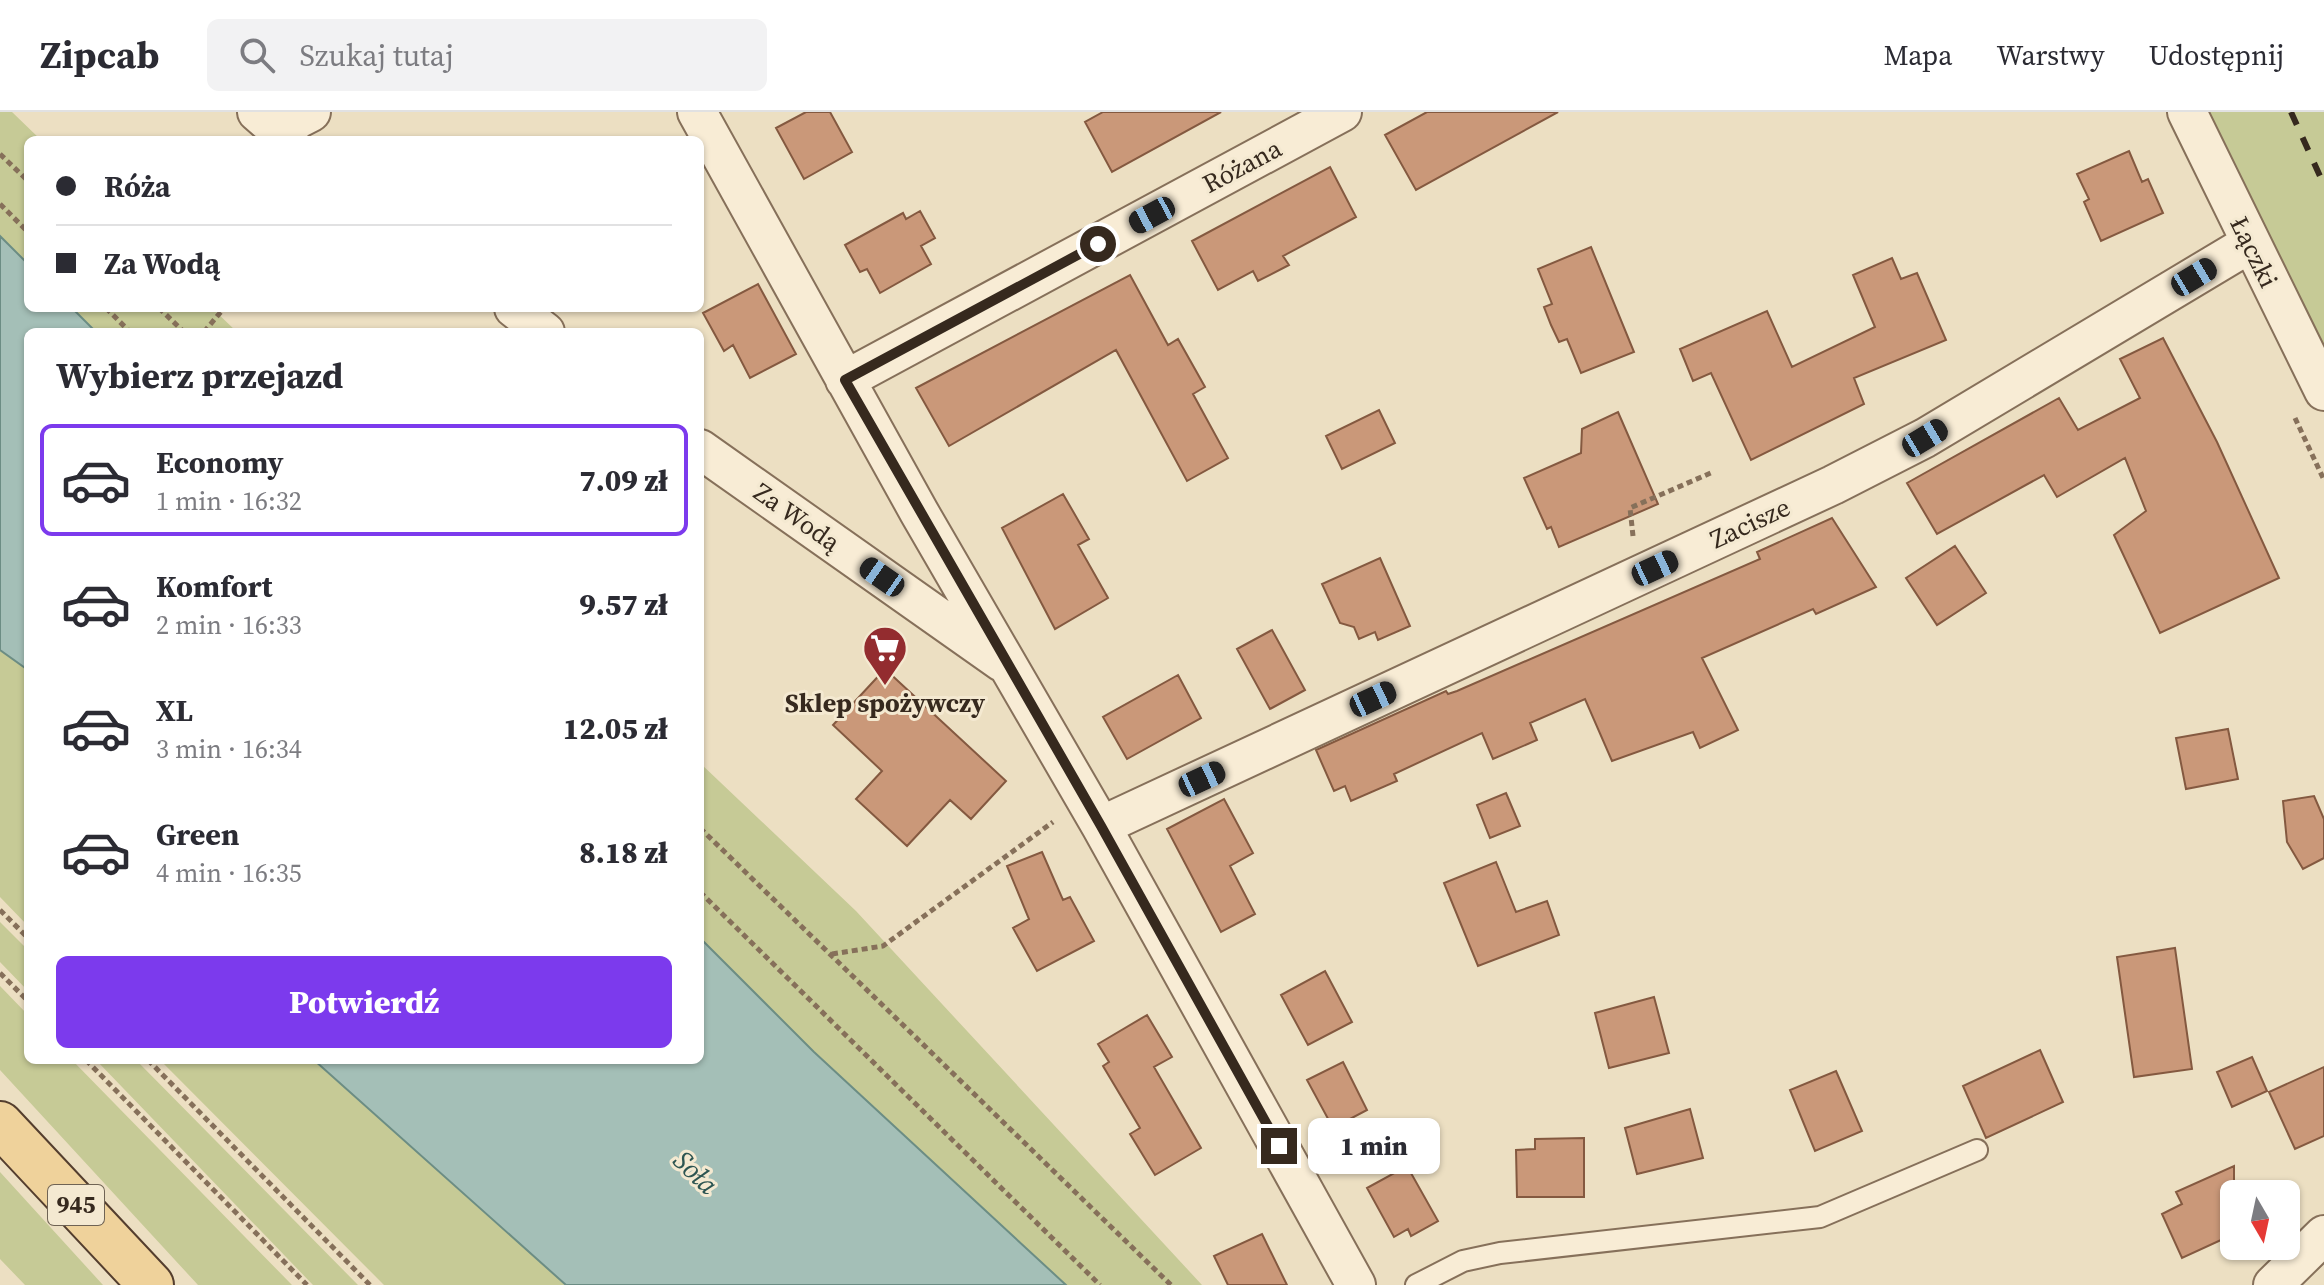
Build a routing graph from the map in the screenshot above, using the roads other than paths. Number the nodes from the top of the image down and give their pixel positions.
1 (311, 112) edge
2 (697, 112) edge
3 (1342, 112) edge
4 (2187, 112) edge
5 (274, 127) edge
6 (2249, 244) junction
7 (519, 312) edge
8 (540, 328) edge
9 (845, 380) junction
10 (2324, 391) edge
11 (704, 452) edge
12 (1011, 669) junction
13 (1101, 826) junction
14 (0, 1124) edge
15 (1977, 1150) dead end
16 (2324, 1235) edge
17 (151, 1285) edge
18 (1356, 1285) edge
19 (1416, 1285) edge
20 (2273, 1285) edge

1 - 5 street
2 - 9 street
3 - 9 street, Różana
4 - 6 street, Łączki
6 - 10 street, Łączki
6 - 13 street, Zacisze
7 - 8 street
9 - 12 street
11 - 12 street, Za Wodą
12 - 13 street
13 - 18 street
14 - 17 main road, 945
15 - 19 lane
16 - 20 street

